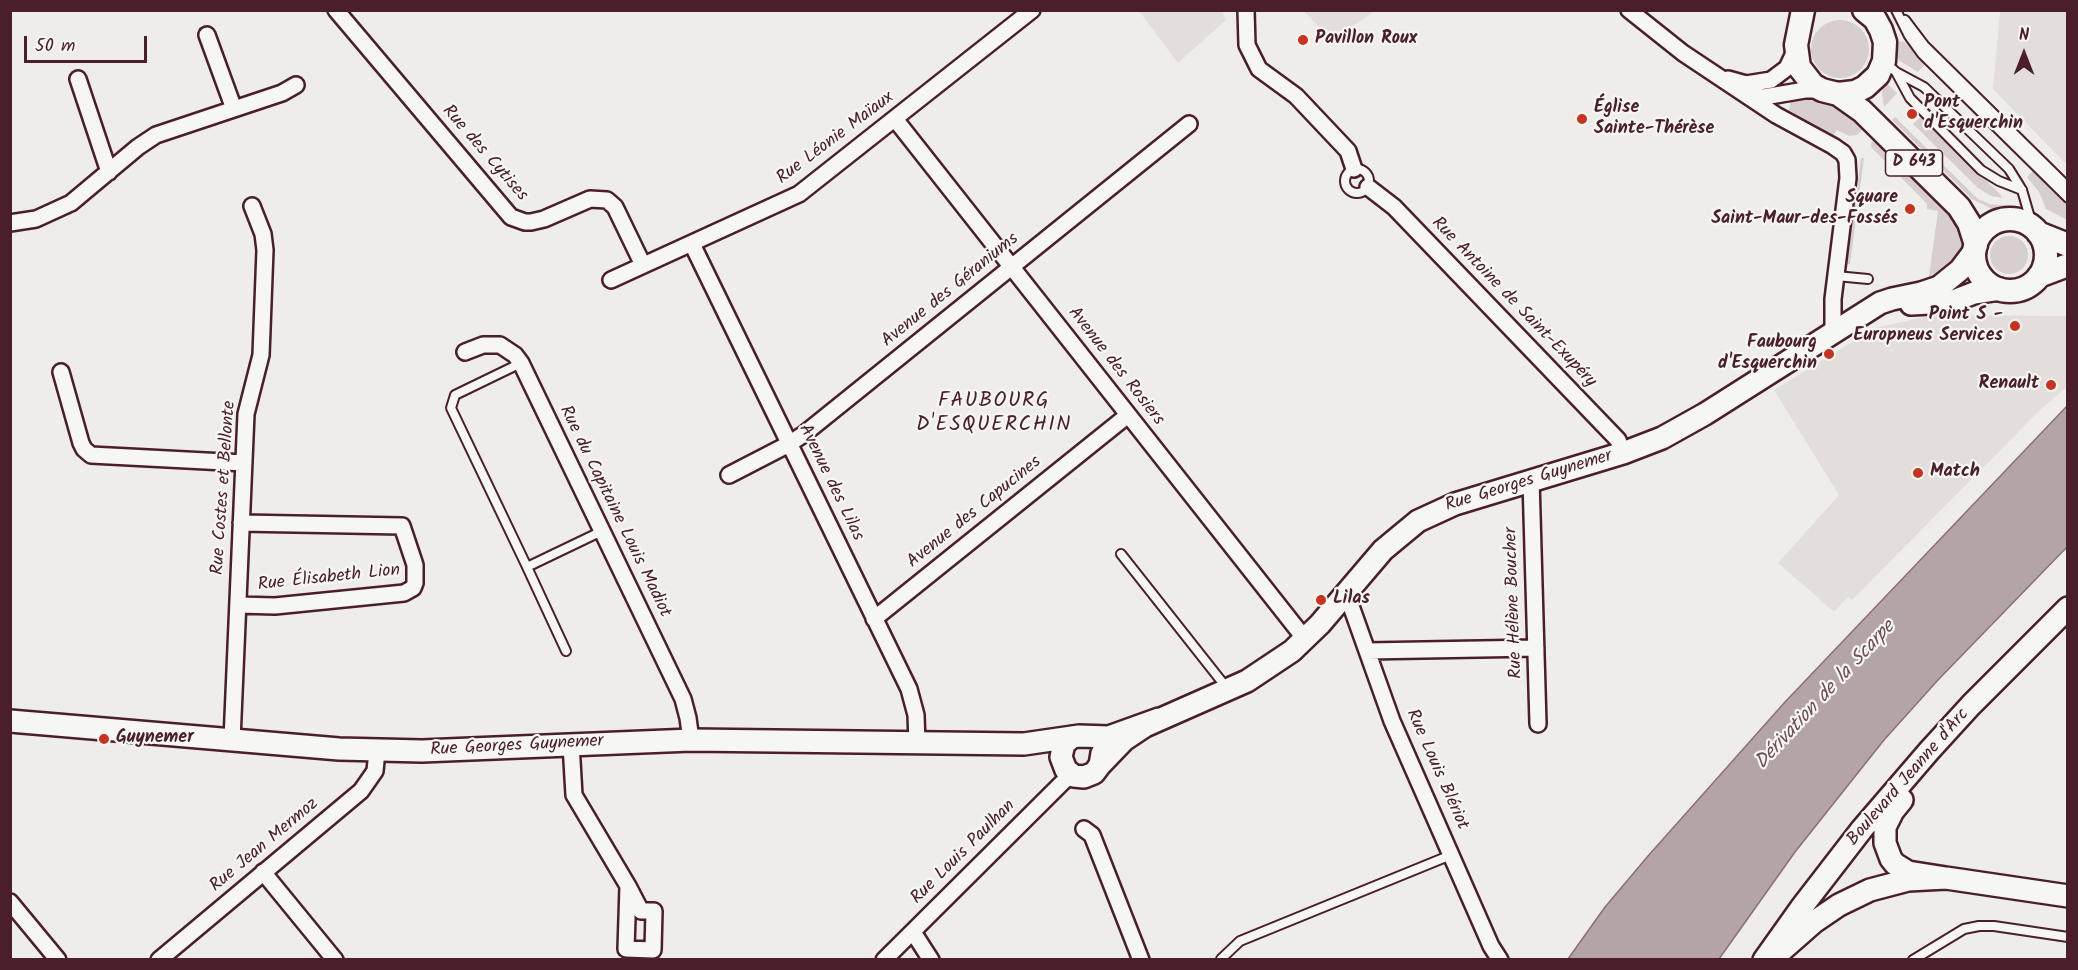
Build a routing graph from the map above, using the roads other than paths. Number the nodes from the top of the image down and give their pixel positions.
1 (336, 10) edge
2 (1032, 10) edge
3 (1246, 10) edge
4 (1629, 10) edge
5 (1817, 10) edge
6 (1898, 10) edge
7 (1872, 15) edge
8 (1802, 19) edge
9 (207, 36) dead end
10 (1795, 51) junction
11 (1886, 69) junction
12 (1716, 75) junction
13 (78, 79) dead end
14 (296, 85) dead end
15 (1830, 92) junction
16 (1746, 95) junction
17 (1780, 95) junction
18 (234, 109) junction
19 (896, 119) junction
20 (1189, 124) dead end
21 (1799, 126) junction
22 (1354, 170) junction
23 (109, 172) junction
24 (2067, 186) edge
25 (1368, 187) junction
26 (2022, 190) junction
27 (2067, 198) edge
28 (252, 207) dead end
29 (2005, 220) junction
30 (10, 223) edge
31 (2036, 230) junction
32 (692, 243) junction
33 (2067, 244) edge
34 (1975, 248) junction
35 (643, 265) junction
36 (2067, 266) edge
37 (1012, 268) junction
38 (1836, 276) junction
39 (2039, 276) junction
40 (1868, 279) dead end
41 (611, 280) dead end
42 (2000, 289) junction
43 (1860, 315) junction
44 (1833, 332) junction
45 (465, 352) dead end
46 (521, 363) junction
47 (61, 372) dead end
48 (1128, 415) junction
49 (789, 444) junction
50 (1623, 453) junction
51 (244, 463) junction
52 (729, 475) dead end
53 (1531, 480) junction
54 (241, 523) junction
55 (602, 531) junction
56 (1121, 554) dead end
57 (526, 567) junction
58 (1346, 592) junction
59 (238, 605) junction
60 (2067, 608) edge
61 (874, 619) junction
62 (2067, 624) edge
63 (1305, 639) junction
64 (1536, 648) junction
65 (566, 651) dead end
66 (1367, 651) junction
67 (1228, 690) junction
68 (1159, 719) junction
69 (1538, 724) dead end
70 (11, 725) edge
71 (1080, 737) junction
72 (232, 740) junction
73 (691, 740) junction
74 (917, 743) junction
75 (571, 744) junction
76 (1024, 744) junction
77 (377, 751) junction
78 (1100, 765) junction
79 (1066, 769) junction
80 (1084, 830) dead end
81 (1451, 855) junction
82 (263, 873) junction
83 (1946, 878) junction
84 (628, 886) dead end
85 (2067, 896) edge
86 (10, 902) edge
87 (2067, 905) edge
88 (913, 932) junction
89 (2067, 937) edge
90 (1221, 959) edge
91 (58, 960) edge
92 (159, 960) edge
93 (335, 960) edge
94 (884, 960) edge
95 (931, 960) edge
96 (1142, 960) edge
97 (1500, 960) edge
98 (1764, 960) edge
99 (1773, 960) edge
100 (1789, 960) edge
101 (1913, 960) edge

1 - 35 street, Rue des Cytises
2 - 19 street, Rue Léonie Maïaux
3 - 22 street
4 - 12 street
5 - 8 main road
6 - 24 lane
6 - 27 lane
7 - 11 main road
8 - 10 main road
9 - 18 street
10 - 12 street
10 - 15 main road
11 - 15 main road
11 - 26 lane
11 - 26 lane
11 - 29 main road, D 643
12 - 16 street
13 - 23 street
14 - 18 street
15 - 17 street
15 - 34 main road, D 643
16 - 17 street
16 - 21 street
17 - 21 street
18 - 23 street
19 - 32 street, Rue Léonie Maïaux
19 - 37 street, Avenue des Rosiers
20 - 37 street, Avenue des Géraniums
21 - 38 street
22 - 25 lane
22 - 25 lane
23 - 30 street
25 - 50 street, Rue Antoine de Saint-Exupéry
26 - 31 lane
28 - 51 street, Rue Costes et Bellonte
29 - 31 main road
29 - 34 main road
31 - 33 main road
31 - 39 main road
32 - 35 street, Rue Léonie Maïaux
32 - 49 street, Avenue des Lilas
34 - 42 main road
34 - 43 main road
35 - 41 street, Rue Léonie Maïaux
36 - 39 main road
37 - 48 street, Avenue des Rosiers
37 - 49 street, Avenue des Géraniums
38 - 40 lane
38 - 44 street
39 - 42 main road
42 - 43 main road
43 - 44 main road, Rue Georges Guynemer
44 - 50 main road, Rue Georges Guynemer
45 - 46 street, Rue du Capitaine Louis Madiot
46 - 55 street, Rue du Capitaine Louis Madiot
46 - 57 lane
47 - 51 street
48 - 61 street, Avenue des Capucines
48 - 63 street, Avenue des Rosiers
49 - 52 street, Avenue des Géraniums
49 - 61 street, Avenue des Lilas
50 - 53 main road, Rue Georges Guynemer
51 - 54 street, Rue Costes et Bellonte
53 - 58 main road, Rue Georges Guynemer
53 - 64 street, Rue Hélène Boucher
54 - 59 street, Rue Costes et Bellonte
54 - 59 street, Rue Élisabeth Lion
55 - 57 lane
55 - 73 street, Rue du Capitaine Louis Madiot
56 - 67 lane
57 - 65 lane
58 - 63 main road, Rue Georges Guynemer
58 - 66 street, Rue Louis Blériot
59 - 72 street, Rue Costes et Bellonte
60 - 98 main road, Boulevard Jeanne d'Arc
61 - 74 street, Avenue des Lilas
62 - 83 main road, Boulevard Jeanne d'Arc
63 - 67 main road, Rue Georges Guynemer
64 - 66 street
64 - 69 street, Rue Hélène Boucher
66 - 81 street, Rue Louis Blériot
67 - 68 main road, Rue Georges Guynemer
68 - 71 main road, Rue Georges Guynemer
68 - 78 main road, Rue Georges Guynemer
70 - 72 main road, Rue Georges Guynemer
71 - 76 main road, Rue Georges Guynemer
71 - 78 main road
71 - 79 main road
72 - 77 main road, Rue Georges Guynemer
73 - 74 main road, Rue Georges Guynemer
73 - 75 main road, Rue Georges Guynemer
74 - 76 main road, Rue Georges Guynemer
75 - 77 main road, Rue Georges Guynemer
75 - 84 street
76 - 79 main road, Rue Georges Guynemer
77 - 82 street, Rue Jean Mermoz
78 - 79 main road
79 - 88 street, Rue Louis Paulhan
80 - 96 street
81 - 90 lane
81 - 97 street, Rue Louis Blériot
82 - 92 street, Rue Jean Mermoz
82 - 93 street
83 - 85 main road
83 - 99 main road
86 - 91 street
87 - 100 main road
88 - 94 street, Rue Louis Paulhan
88 - 95 street
89 - 101 lane

